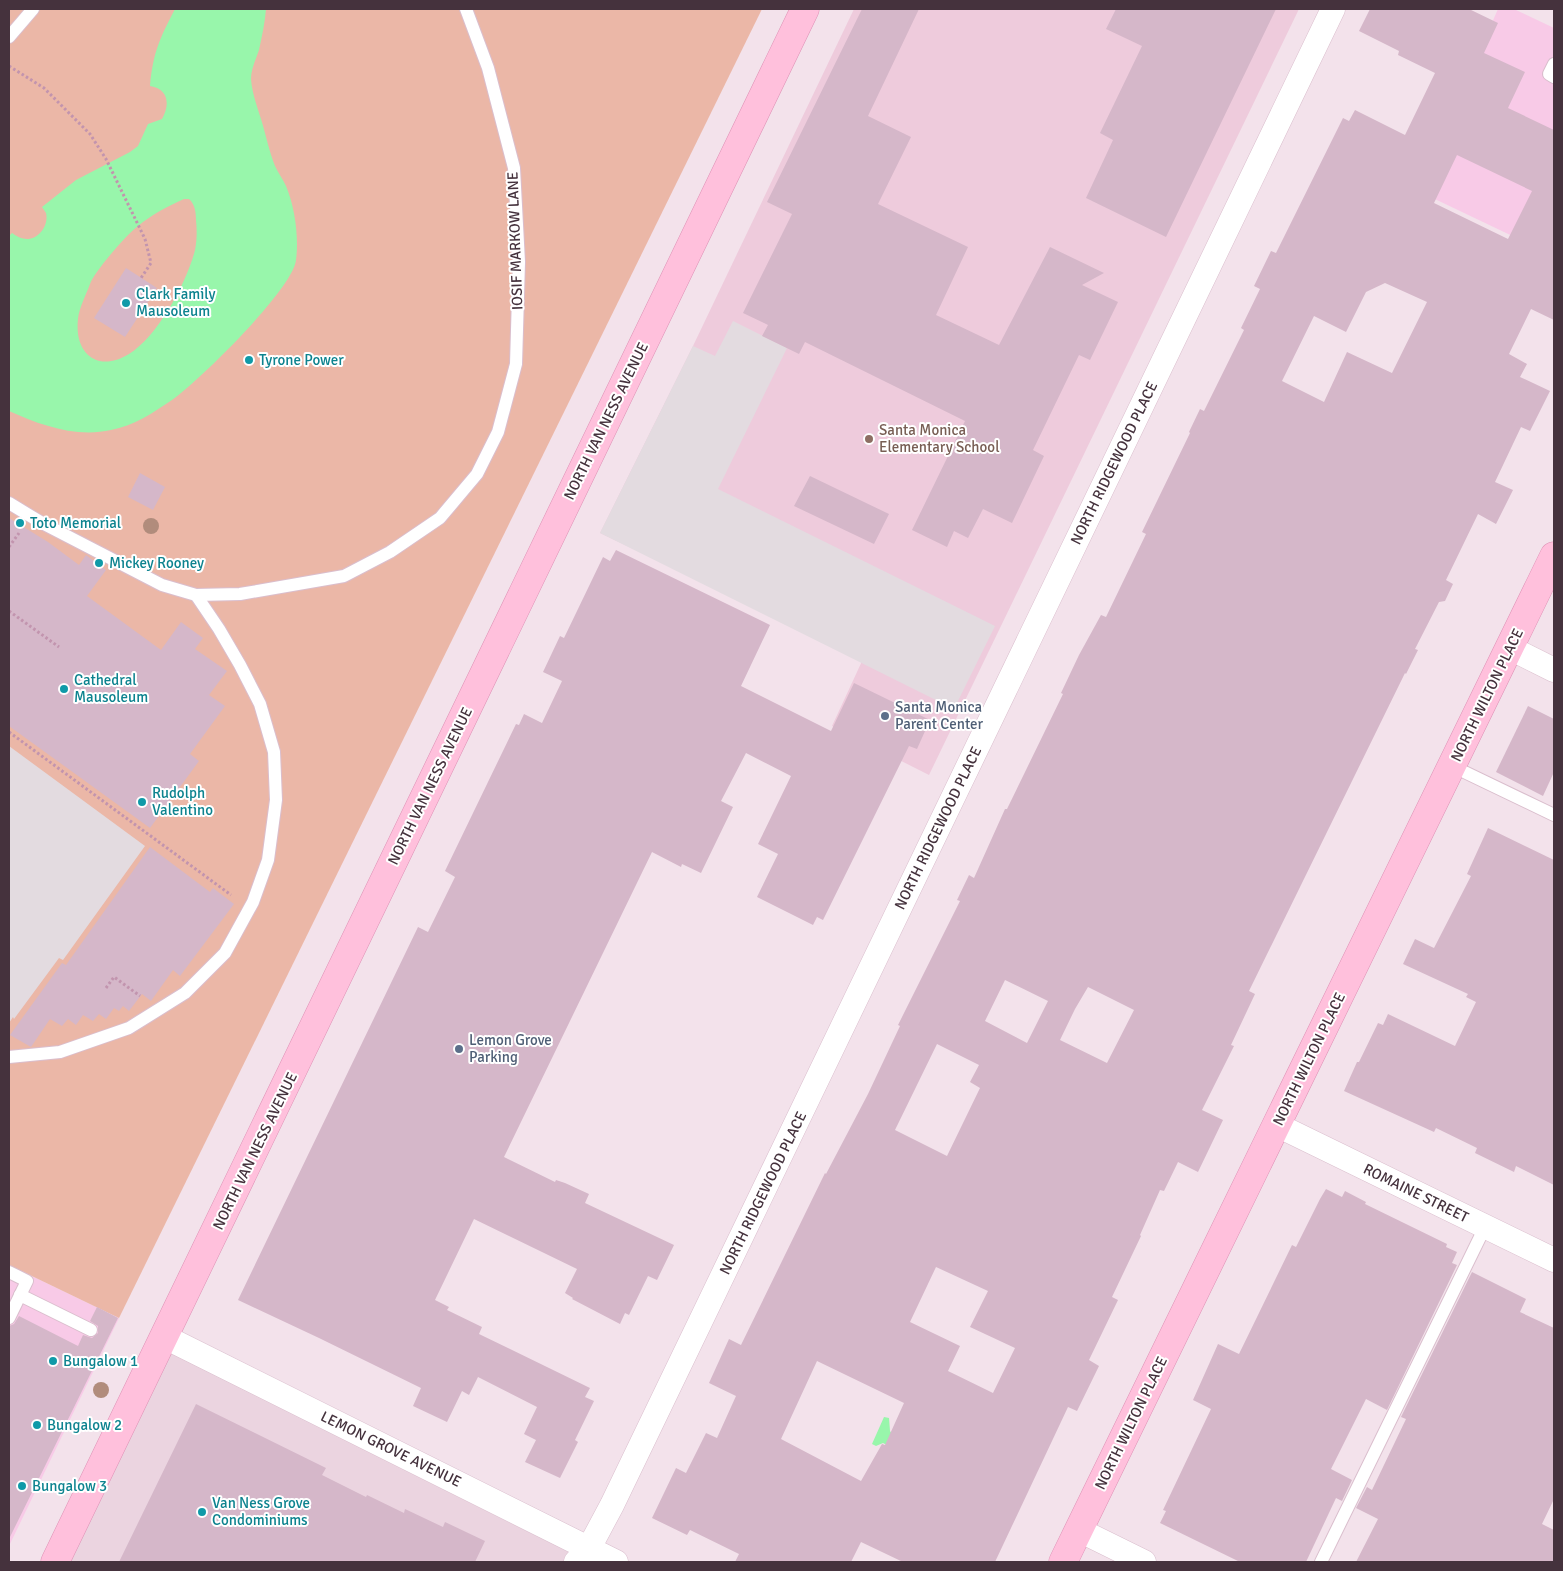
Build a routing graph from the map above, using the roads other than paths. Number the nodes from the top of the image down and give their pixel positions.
1 (33, 9) edge
2 (466, 9) edge
3 (805, 9) edge
4 (1333, 9) edge
5 (9, 37) edge
6 (1554, 64) edge
7 (1554, 77) edge
8 (9, 502) edge
9 (1554, 556) edge
10 (196, 595) junction
11 (1510, 648) junction
12 (1554, 670) edge
13 (1452, 766) junction
14 (1554, 816) edge
15 (9, 1057) edge
16 (1277, 1125) junction
17 (1485, 1227) junction
18 (1554, 1260) edge
19 (9, 1272) edge
20 (20, 1294) junction
21 (9, 1318) edge
22 (91, 1330) dead end
23 (165, 1337) junction
24 (1079, 1530) junction
25 (582, 1555) edge
26 (55, 1562) edge
27 (616, 1562) edge
28 (1063, 1562) edge
29 (1144, 1562) edge
30 (1321, 1562) edge

1 - 5 lane
2 - 10 lane, IOSIF MARKOW LANE
3 - 23 street, NORTH VAN NESS AVENUE
4 - 25 street, NORTH RIDGEWOOD PLACE
6 - 7 lane
8 - 10 lane, IOSIF MARKOW LANE
9 - 11 street, NORTH WILTON PLACE
10 - 15 lane
11 - 12 street
11 - 13 street, NORTH WILTON PLACE
13 - 14 lane
13 - 16 street, NORTH WILTON PLACE
16 - 17 street, ROMAINE STREET
16 - 24 street, NORTH WILTON PLACE
17 - 18 street, ROMAINE STREET
17 - 30 lane
19 - 20 lane
20 - 21 lane
20 - 22 lane
23 - 25 street, LEMON GROVE AVENUE
23 - 26 street, NORTH VAN NESS AVENUE
24 - 28 street, NORTH WILTON PLACE
24 - 29 street
25 - 27 street, LEMON GROVE AVENUE

